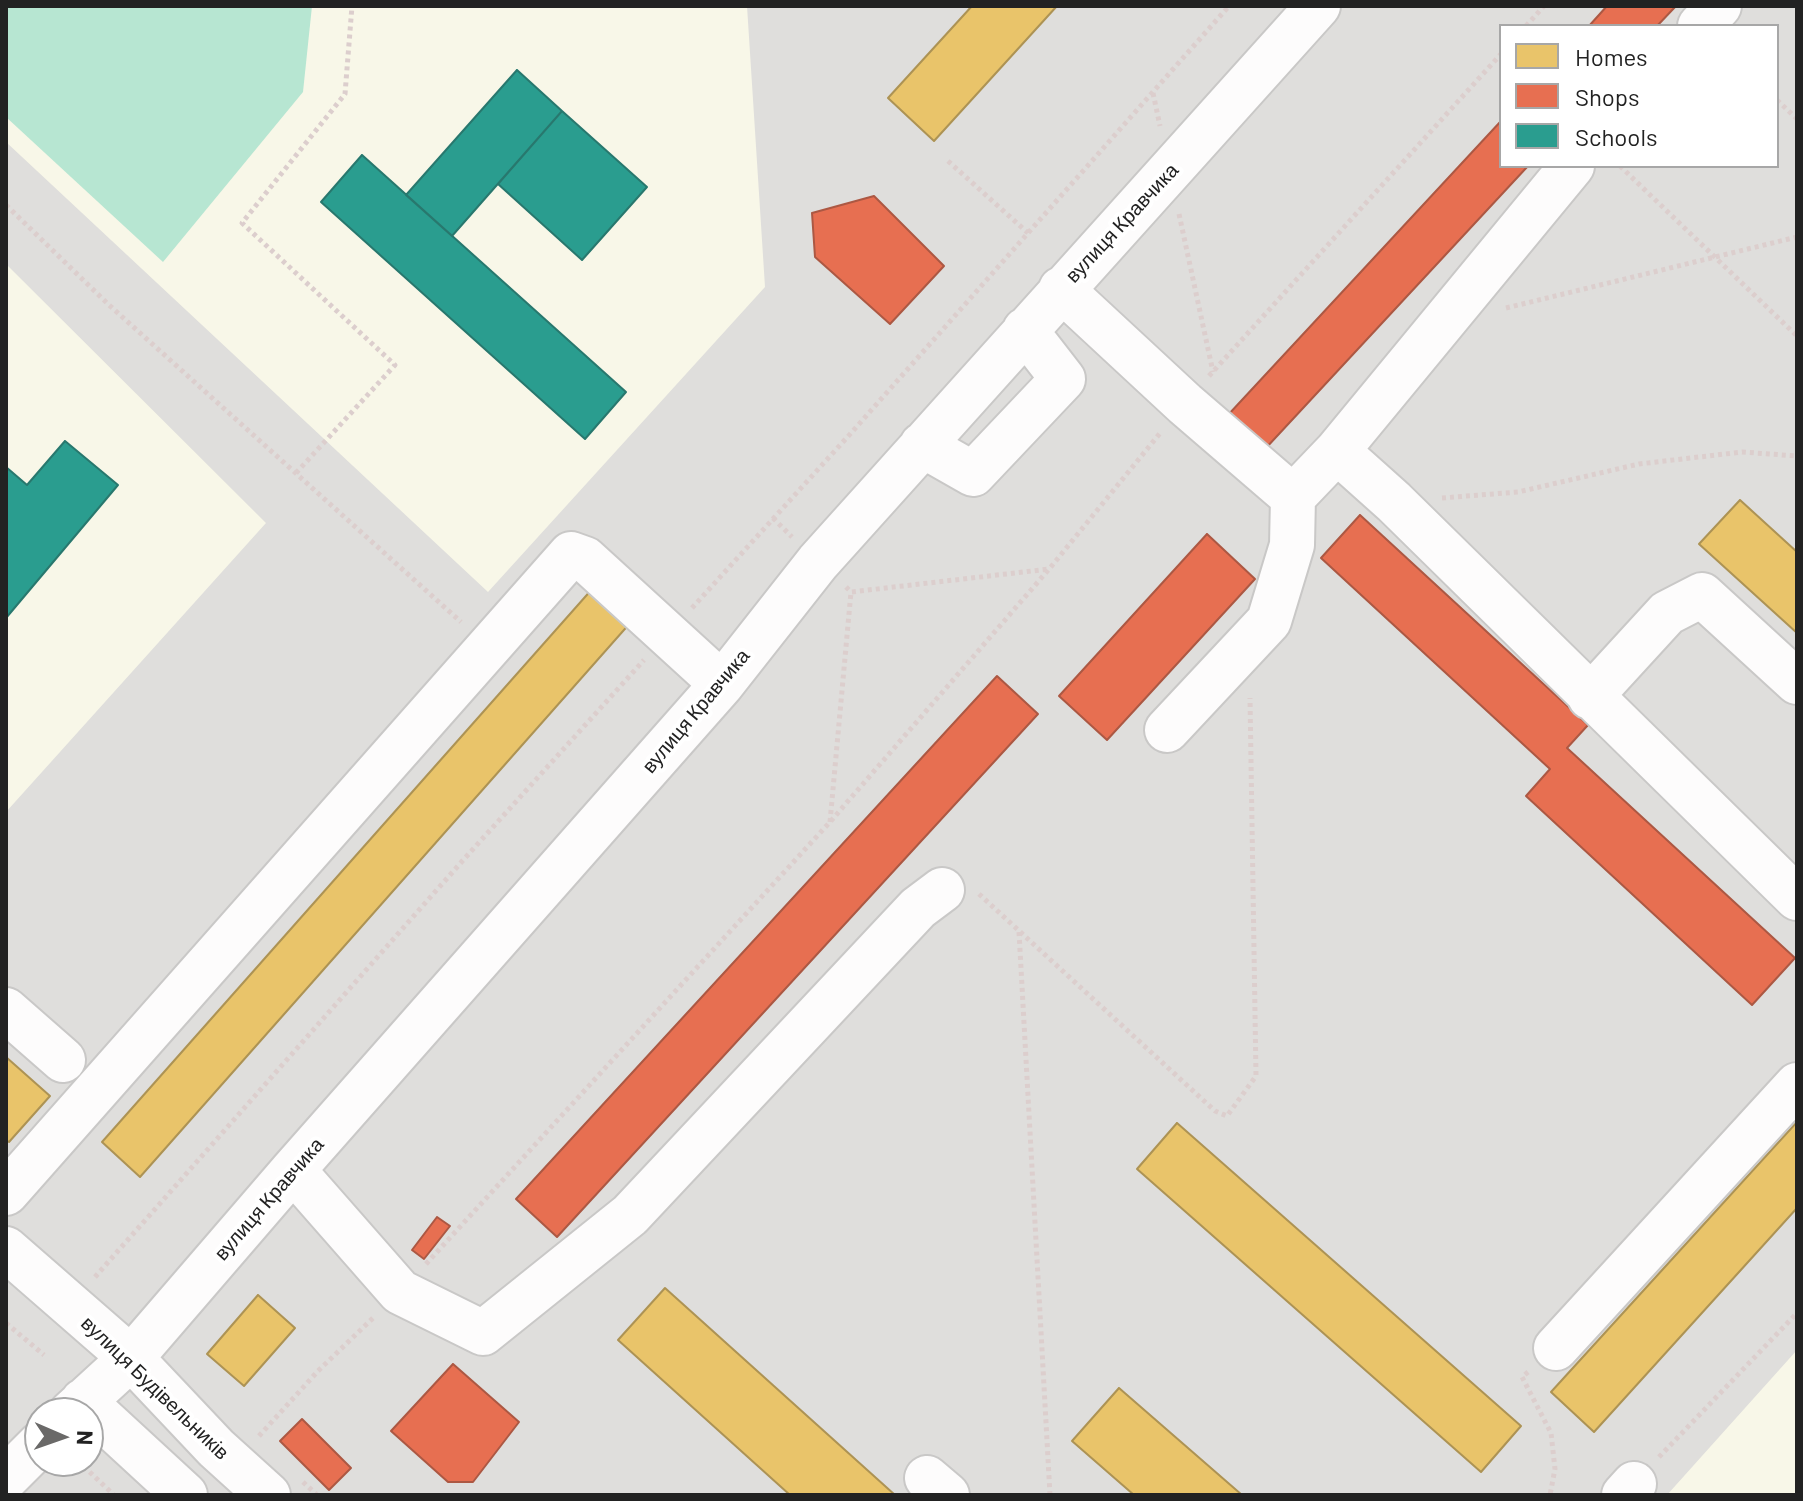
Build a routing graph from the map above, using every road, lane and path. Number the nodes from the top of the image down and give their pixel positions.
1 (352, 6) edge
2 (1318, 6) edge
3 (1544, 6) edge
4 (1719, 6) edge
5 (1528, 24) edge
6 (1702, 24) edge
7 (1499, 56) edge
8 (1153, 92) dead end
9 (1779, 102) edge
10 (1797, 119) edge
11 (948, 161) dead end
12 (1570, 168) edge
13 (1622, 168) edge
14 (1170, 171) junction
15 (6, 205) edge
16 (1028, 233) dead end
17 (1797, 237) edge
18 (1715, 257) junction
19 (1061, 289) junction
20 (1499, 309) dead end
21 (1025, 330) junction
22 (1797, 336) edge
23 (1213, 372) junction
24 (1185, 404) junction
25 (922, 445) junction
26 (1337, 451) junction
27 (1797, 456) edge
28 (296, 473) junction
29 (1293, 497) junction
30 (1394, 502) junction
31 (1050, 568) junction
32 (1249, 642) junction
33 (488, 647) junction
34 (1797, 682) edge
35 (722, 684) junction
36 (1590, 697) junction
37 (1167, 730) dead end
38 (830, 822) junction
39 (942, 890) joint
40 (1797, 898) edge
41 (1019, 931) junction
42 (6, 1010) edge
43 (63, 1060) dead end
44 (1797, 1085) edge
45 (293, 1170) junction
46 (6, 1193) edge
47 (6, 1249) edge
48 (400, 1292) junction
49 (1797, 1313) edge
50 (6, 1323) edge
51 (1556, 1348) joint
52 (44, 1355) dead end
53 (131, 1358) junction
54 (88, 1397) edge
55 (104, 1429) edge
56 (257, 1439) dead end
57 (24, 1460) edge
58 (95, 1477) edge
59 (6, 1478) edge
60 (1629, 1489) edge
61 (114, 1495) edge
62 (185, 1495) edge
63 (268, 1495) edge
64 (1050, 1495) edge
65 (1550, 1495) edge

1 - 28 path
2 - 14 street, вулиця Кравчика
3 - 5 path
4 - 6 street
7 - 23 path
8 - 14 path
9 - 10 path
11 - 16 path
12 - 26 street
13 - 18 path
14 - 19 street, вулиця Кравчика
14 - 23 path
15 - 28 path
17 - 18 path
18 - 20 path
18 - 22 path
19 - 21 street, вулиця Кравчика
19 - 24 street
21 - 25 street, вулиця Кравчика
21 - 25 street
23 - 24 path
24 - 29 street
24 - 31 path
25 - 35 street, вулиця Кравчика
26 - 29 street
26 - 30 street
27 - 30 path
28 - 33 path
29 - 32 street
30 - 36 street
31 - 38 path
31 - 38 path
32 - 37 street
32 - 41 path
33 - 35 street
33 - 46 street
34 - 36 street
35 - 45 street, вулиця Кравчика
36 - 40 street
38 - 48 path
39 - 41 path
39 - 48 street
41 - 64 path
42 - 43 street
44 - 51 street
45 - 48 street
45 - 53 street, вулиця Кравчика
47 - 53 street, вулиця Будівельників
48 - 56 path
49 - 60 path
50 - 52 path
51 - 65 path
53 - 54 street, вулиця Кравчика
53 - 63 street, вулиця Будівельників
55 - 62 street
57 - 59 street
58 - 61 path

